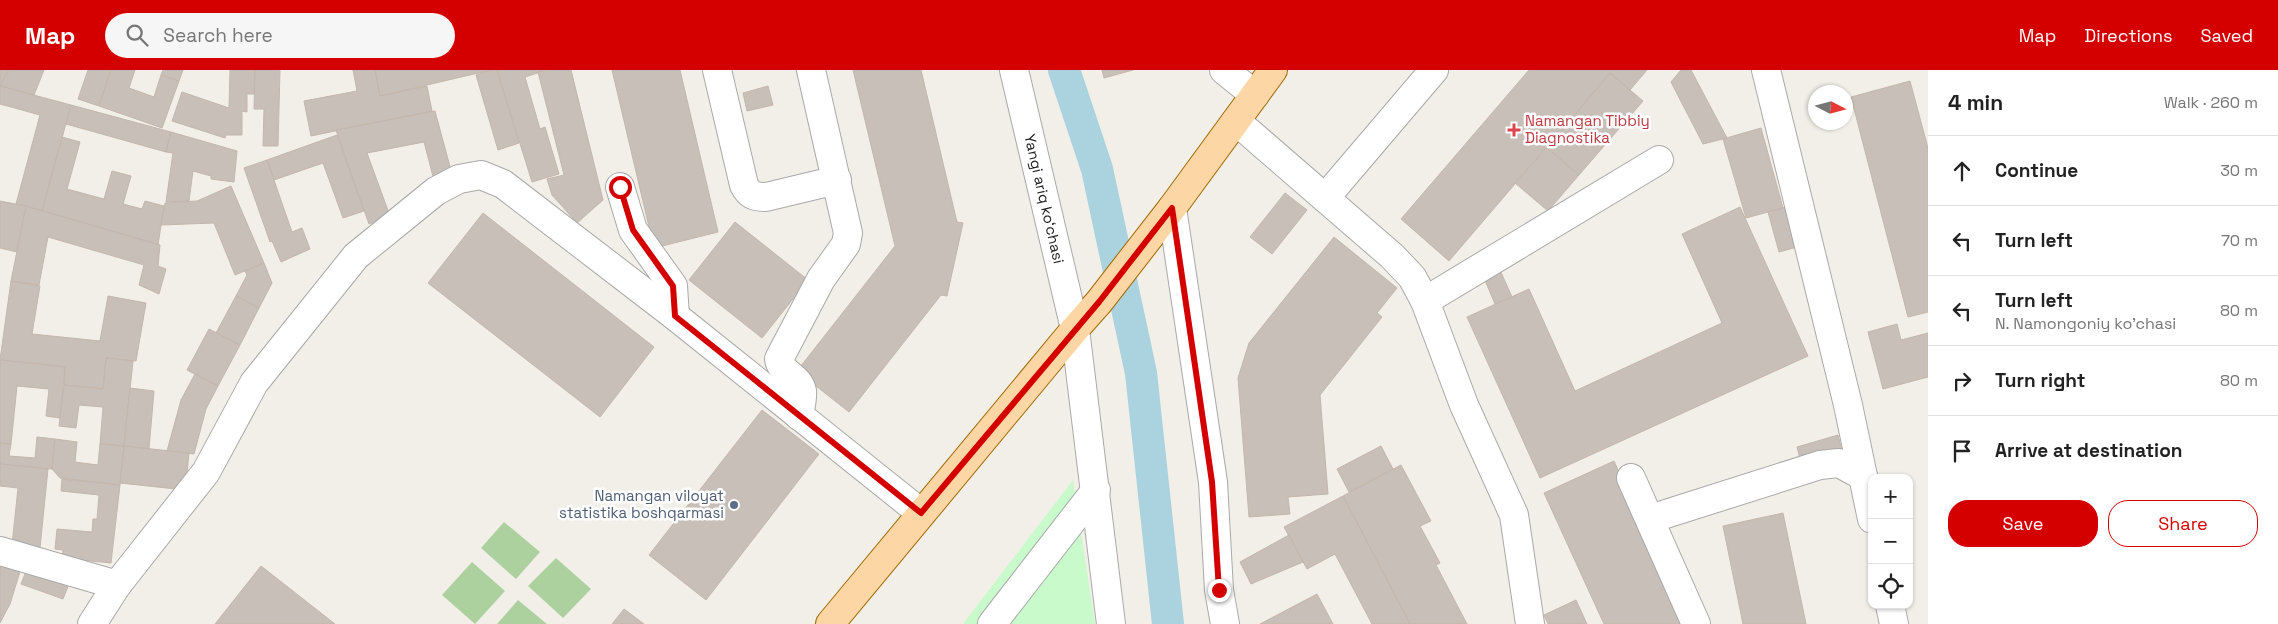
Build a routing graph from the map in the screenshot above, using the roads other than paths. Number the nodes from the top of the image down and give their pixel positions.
1 (717, 70) edge
2 (811, 70) edge
3 (1014, 70) edge
4 (1224, 70) edge
5 (1274, 70) edge
6 (1434, 70) edge
7 (1766, 70) edge
8 (1255, 95) junction
9 (1236, 121) junction
10 (1659, 160) dead end
11 (837, 180) junction
12 (620, 187) dead end
13 (1324, 198) junction
14 (1172, 208) junction
15 (1424, 301) junction
16 (675, 316) junction
17 (1075, 329) junction
18 (799, 416) junction
19 (1863, 476) junction
20 (1631, 478) dead end
21 (1096, 490) junction
22 (1868, 500) edge
23 (921, 513) junction
24 (1650, 519) junction
25 (0, 551) edge
26 (117, 585) junction
27 (1891, 609) edge
28 (92, 624) edge
29 (830, 624) edge
30 (992, 624) edge
31 (1111, 624) edge
32 (1225, 624) edge
33 (1530, 624) edge
34 (1696, 624) edge
35 (1894, 624) edge

1 - 11 street
2 - 11 street
3 - 17 street, Yangi ariq ko‘chasi
4 - 8 street
5 - 8 main road
6 - 13 street
7 - 19 street
8 - 9 main road
9 - 13 street
9 - 14 main road
10 - 15 street
11 - 18 street
12 - 16 street
13 - 15 street
14 - 17 main road
14 - 32 street
15 - 33 street
16 - 18 street
16 - 26 street
17 - 21 street, Yangi ariq ko‘chasi
17 - 23 main road
18 - 23 street
19 - 22 street
19 - 24 street
20 - 24 street
21 - 30 street
21 - 31 street, Yangi ariq ko‘chasi
23 - 29 main road
24 - 34 street
25 - 26 street
26 - 28 street
27 - 35 street

